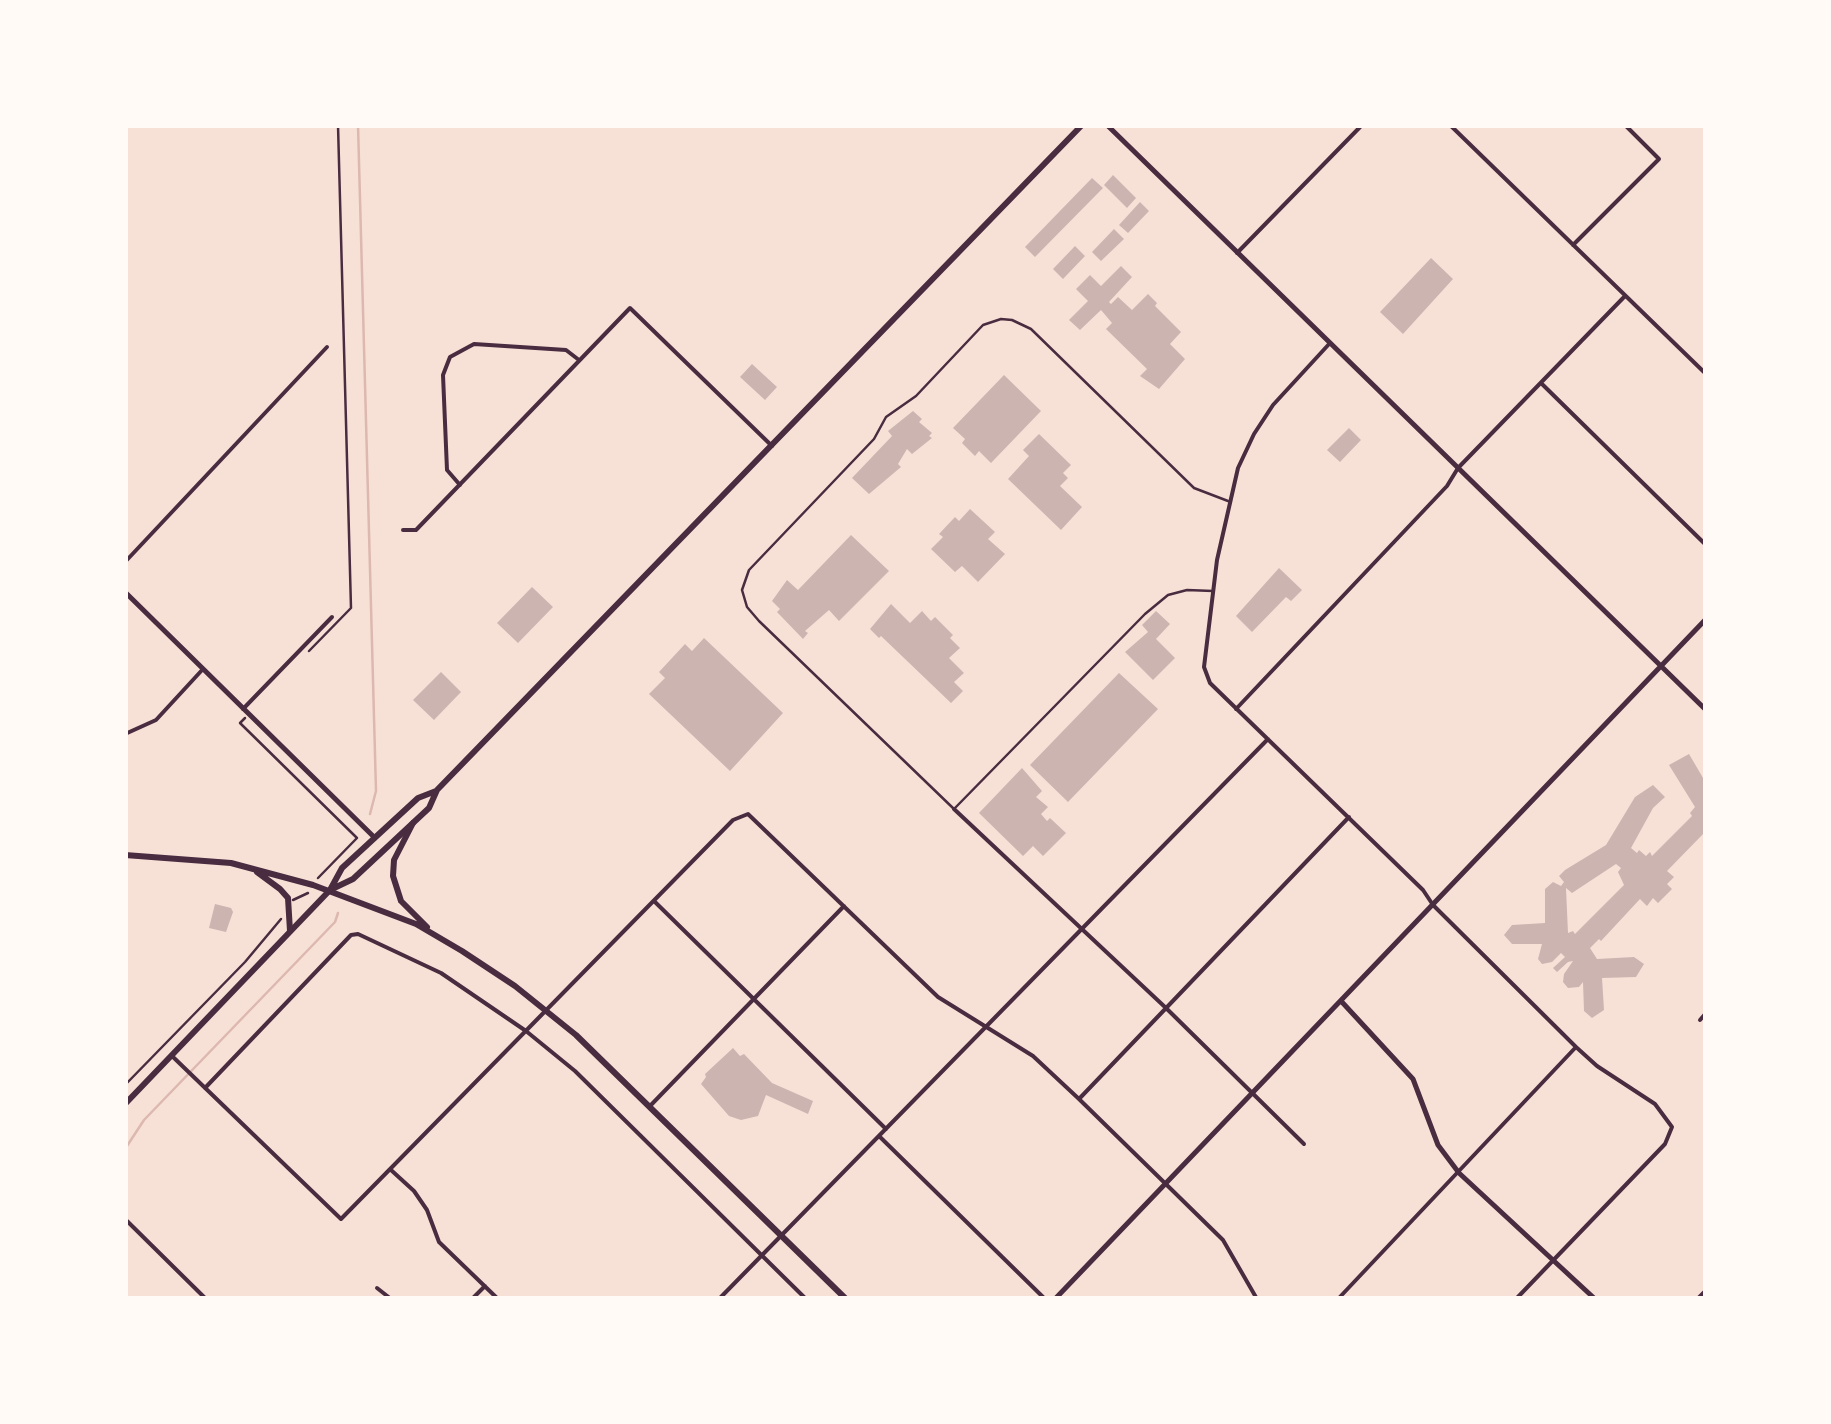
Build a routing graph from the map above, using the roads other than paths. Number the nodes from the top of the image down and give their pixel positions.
1 (1082, 125) edge
2 (1106, 125) edge
3 (1362, 125) edge
4 (1450, 125) edge
5 (1625, 125) edge
6 (1574, 245) junction
7 (1237, 252) junction
8 (1625, 296) junction
9 (1330, 343) junction
10 (327, 348) dead end
11 (580, 361) junction
12 (1706, 374) edge
13 (1541, 383) junction
14 (772, 446) junction
15 (1458, 468) junction
16 (460, 486) junction
17 (1228, 501) junction
18 (403, 530) dead end
19 (1706, 545) edge
20 (125, 562) edge
21 (1214, 591) junction
22 (125, 592) edge
23 (332, 616) dead end
24 (1706, 619) edge
25 (1662, 667) junction
26 (203, 670) junction
27 (1236, 708) junction
28 (244, 710) junction
29 (1706, 710) edge
30 (125, 734) edge
31 (1268, 739) junction
32 (437, 790) junction
33 (954, 809) junction
34 (1349, 817) junction
35 (413, 823) junction
36 (375, 838) junction
37 (125, 855) edge
38 (251, 868) junction
39 (330, 890) junction
40 (654, 901) junction
41 (1433, 905) junction
42 (844, 906) junction
43 (1083, 928) junction
44 (290, 931) junction
45 (435, 935) junction
46 (754, 999) junction
47 (1341, 1002) junction
48 (1166, 1008) junction
49 (546, 1010) junction
50 (1706, 1013) edge
51 (1700, 1020) dead end
52 (988, 1027) junction
53 (526, 1031) junction
54 (1576, 1047) junction
55 (172, 1056) junction
56 (205, 1088) junction
57 (1254, 1092) junction
58 (1079, 1099) junction
59 (125, 1104) edge
60 (650, 1106) junction
61 (886, 1129) junction
62 (879, 1136) junction
63 (1304, 1144) dead end
64 (390, 1169) junction
65 (1459, 1173) junction
66 (1165, 1184) junction
67 (125, 1218) edge
68 (782, 1236) junction
69 (761, 1256) junction
70 (1553, 1259) junction
71 (484, 1286) junction
72 (377, 1288) dead end
73 (1706, 1291) edge
74 (206, 1299) edge
75 (390, 1299) edge
76 (472, 1299) edge
77 (498, 1299) edge
78 (720, 1299) edge
79 (806, 1299) edge
80 (846, 1299) edge
81 (1045, 1299) edge
82 (1055, 1299) edge
83 (1258, 1299) edge
84 (1338, 1299) edge
85 (1516, 1299) edge
86 (1594, 1299) edge
87 (1698, 1299) edge

1 - 14 main road
2 - 7 street
3 - 7 street
4 - 6 street
5 - 6 street
6 - 8 street
7 - 9 street
8 - 12 street
8 - 13 street
9 - 15 street
9 - 17 street
10 - 20 street
11 - 14 street
11 - 16 street
11 - 16 street
13 - 15 street
13 - 19 street
14 - 32 main road
15 - 25 street
15 - 27 street
16 - 18 street
17 - 21 street
17 - 33 lane
21 - 27 street
21 - 33 lane
22 - 26 street
23 - 28 street
24 - 25 street
25 - 29 street
25 - 41 street
26 - 28 street
26 - 30 street
27 - 31 street
28 - 36 street
31 - 34 street
31 - 43 street
32 - 35 main road
32 - 36 main road
33 - 43 street
34 - 41 street
34 - 48 street
35 - 39 main road
35 - 45 main road
36 - 39 main road
37 - 38 main road
38 - 39 main road
38 - 44 main road
39 - 44 main road
39 - 45 main road
40 - 42 street
40 - 46 street
40 - 49 street
41 - 47 street
41 - 54 street
42 - 46 street
42 - 52 street
43 - 48 street
43 - 52 street
44 - 55 main road
45 - 49 main road
46 - 60 street
46 - 61 street
47 - 57 street
47 - 65 street
48 - 57 street
48 - 58 street
49 - 53 street
49 - 60 main road
50 - 51 street
52 - 58 street
52 - 61 street
53 - 56 street
53 - 64 street
53 - 69 street
54 - 65 street
54 - 70 street
55 - 56 street
55 - 59 main road
56 - 64 street
57 - 63 street
57 - 66 street
58 - 66 street
60 - 68 main road
61 - 62 street
62 - 68 street
62 - 81 street
64 - 71 street
65 - 70 street
65 - 84 street
66 - 82 street
66 - 83 street
67 - 74 street
68 - 69 street
68 - 80 main road
69 - 78 street
69 - 79 street
70 - 85 street
70 - 86 street
71 - 76 street
71 - 77 street
72 - 75 street
73 - 87 street

